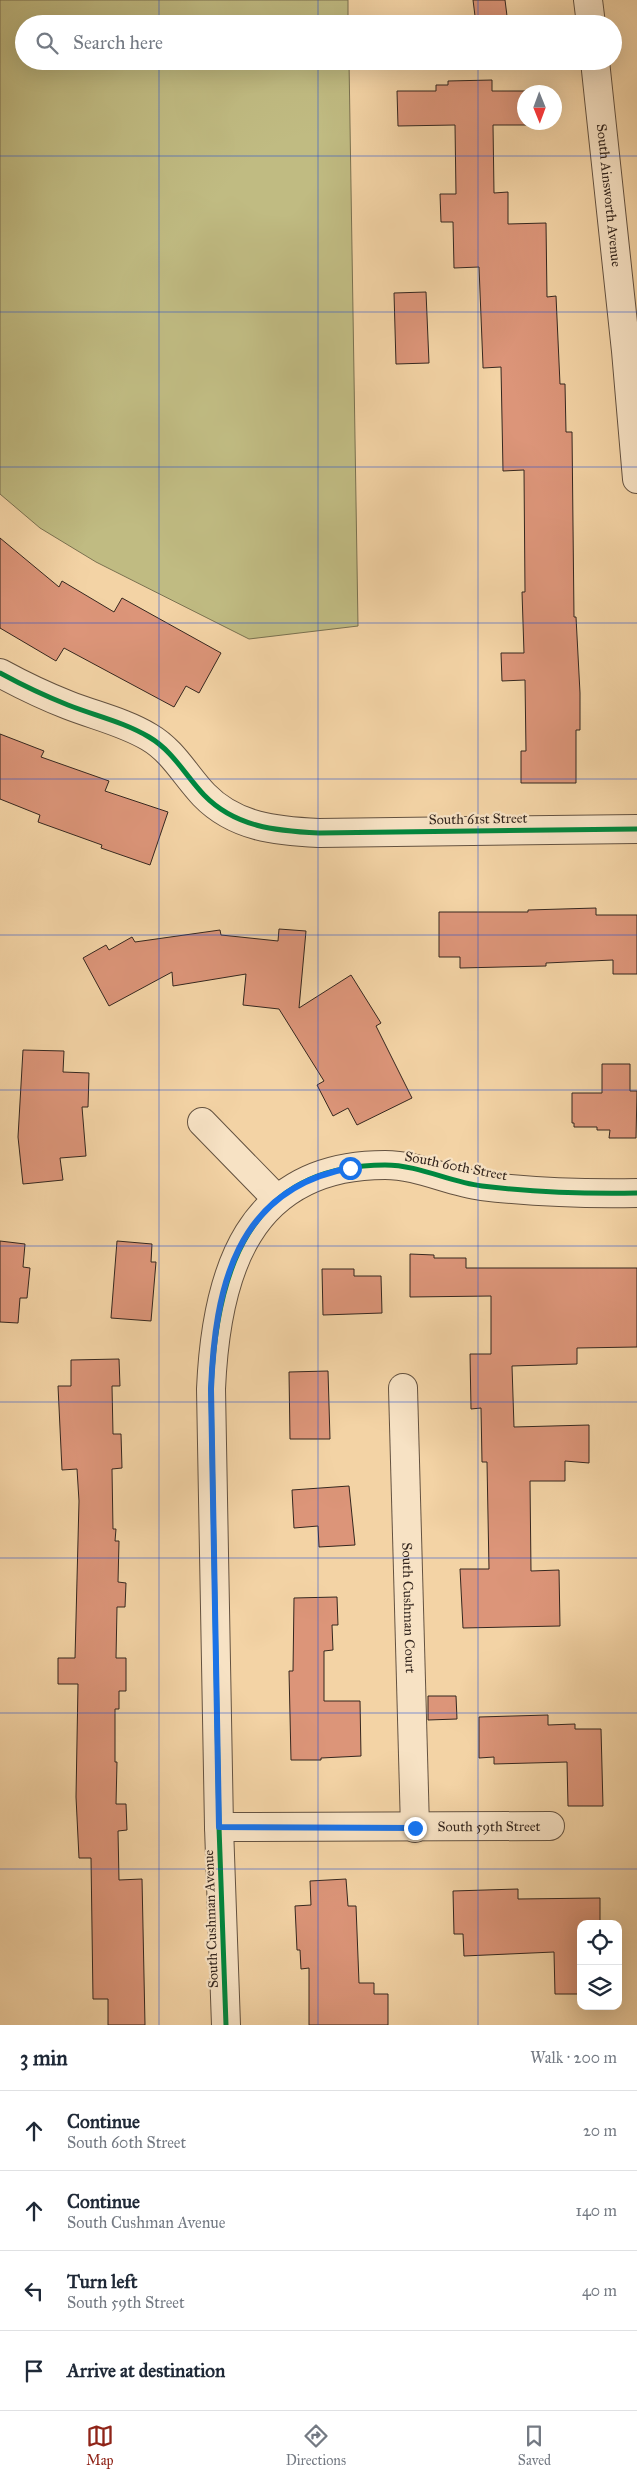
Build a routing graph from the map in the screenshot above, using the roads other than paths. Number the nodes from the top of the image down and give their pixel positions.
1 (588, 0) edge
2 (590, 15) edge
3 (596, 70) edge
4 (637, 479) edge
5 (0, 673) edge
6 (637, 828) edge
7 (202, 1122) dead end
8 (637, 1194) edge
9 (277, 1199) junction
10 (403, 1388) dead end
11 (550, 1826) dead end
12 (219, 1827) junction
13 (415, 1828) junction
14 (226, 2025) edge

1 - 2 street
3 - 4 street, South Ainsworth Avenue
5 - 6 street, South 61st Street
7 - 9 street
8 - 9 street, South 60th Street
9 - 12 street, South Cushman Avenue
10 - 13 street, South Cushman Court
11 - 13 street, South 59th Street
12 - 13 street, South 59th Street
12 - 14 street, South Cushman Avenue

